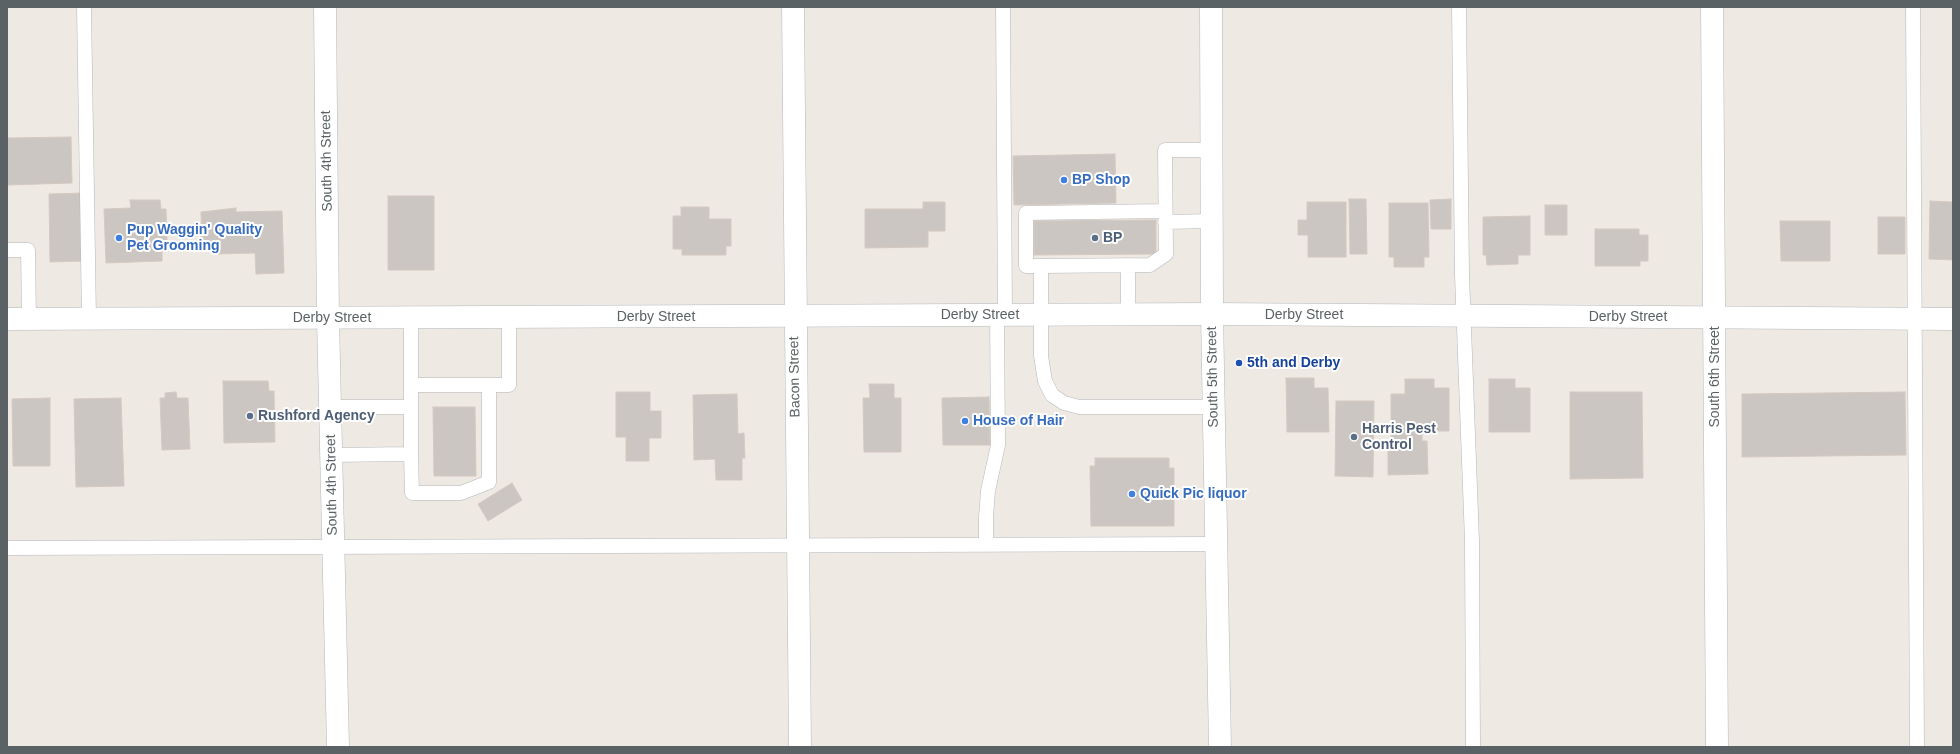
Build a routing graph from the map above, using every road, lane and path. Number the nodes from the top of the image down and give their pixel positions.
1 (84, 7) edge
2 (326, 7) edge
3 (793, 7) edge
4 (1003, 7) edge
5 (1211, 7) edge
6 (1459, 7) edge
7 (1712, 7) edge
8 (1914, 7) edge
9 (1211, 150) junction
10 (1166, 216) junction
11 (1212, 221) junction
12 (7, 250) edge
13 (1128, 265) junction
14 (1041, 266) junction
15 (1212, 314) junction
16 (1001, 315) junction
17 (1041, 315) junction
18 (1128, 315) junction
19 (795, 316) junction
20 (1463, 316) junction
21 (1715, 317) junction
22 (410, 318) junction
23 (509, 318) junction
24 (7, 319) edge
25 (29, 319) junction
26 (89, 319) junction
27 (328, 319) junction
28 (1915, 319) junction
29 (1953, 319) edge
30 (411, 385) junction
31 (489, 385) junction
32 (411, 406) junction
33 (1214, 406) junction
34 (330, 407) junction
35 (411, 454) junction
36 (331, 455) junction
37 (1216, 544) junction
38 (986, 545) junction
39 (798, 546) junction
40 (333, 547) junction
41 (7, 548) edge
42 (338, 747) edge
43 (800, 747) edge
44 (1220, 747) edge
45 (1473, 747) edge
46 (1717, 747) edge
47 (1917, 747) edge

1 - 26 lane
2 - 27 street, South 4th Street
3 - 19 street, Bacon Street
4 - 16 lane
5 - 9 street, South 5th Street
6 - 20 lane
7 - 21 street, South 6th Street
8 - 28 lane
9 - 10 lane
9 - 11 street, South 5th Street
10 - 11 lane
10 - 13 lane
10 - 14 lane
11 - 15 street, South 5th Street
12 - 25 lane
13 - 14 lane
13 - 18 lane
14 - 17 lane
15 - 18 street, Derby Street
15 - 20 street, Derby Street
15 - 33 street, South 5th Street
16 - 17 street, Derby Street
16 - 19 street, Derby Street
16 - 38 lane
17 - 18 street, Derby Street
17 - 33 lane
19 - 23 street, Derby Street
19 - 39 street, Bacon Street
20 - 21 street, Derby Street
20 - 45 lane
21 - 28 street, Derby Street
21 - 46 street, South 6th Street
22 - 23 street, Derby Street
22 - 27 street, Derby Street
22 - 30 lane
23 - 31 lane
24 - 25 street, Derby Street
25 - 26 street, Derby Street
26 - 27 street, Derby Street
27 - 34 street, South 4th Street
28 - 29 street, Derby Street
28 - 47 lane
30 - 31 lane
30 - 32 lane
31 - 35 lane
32 - 34 lane
32 - 35 lane
33 - 37 street, South 5th Street
34 - 36 street, South 4th Street
35 - 36 lane
36 - 40 street, South 4th Street
37 - 38 lane
37 - 44 street, South 5th Street
38 - 39 lane
39 - 40 lane
39 - 43 street, Bacon Street
40 - 41 lane
40 - 42 street, South 4th Street

